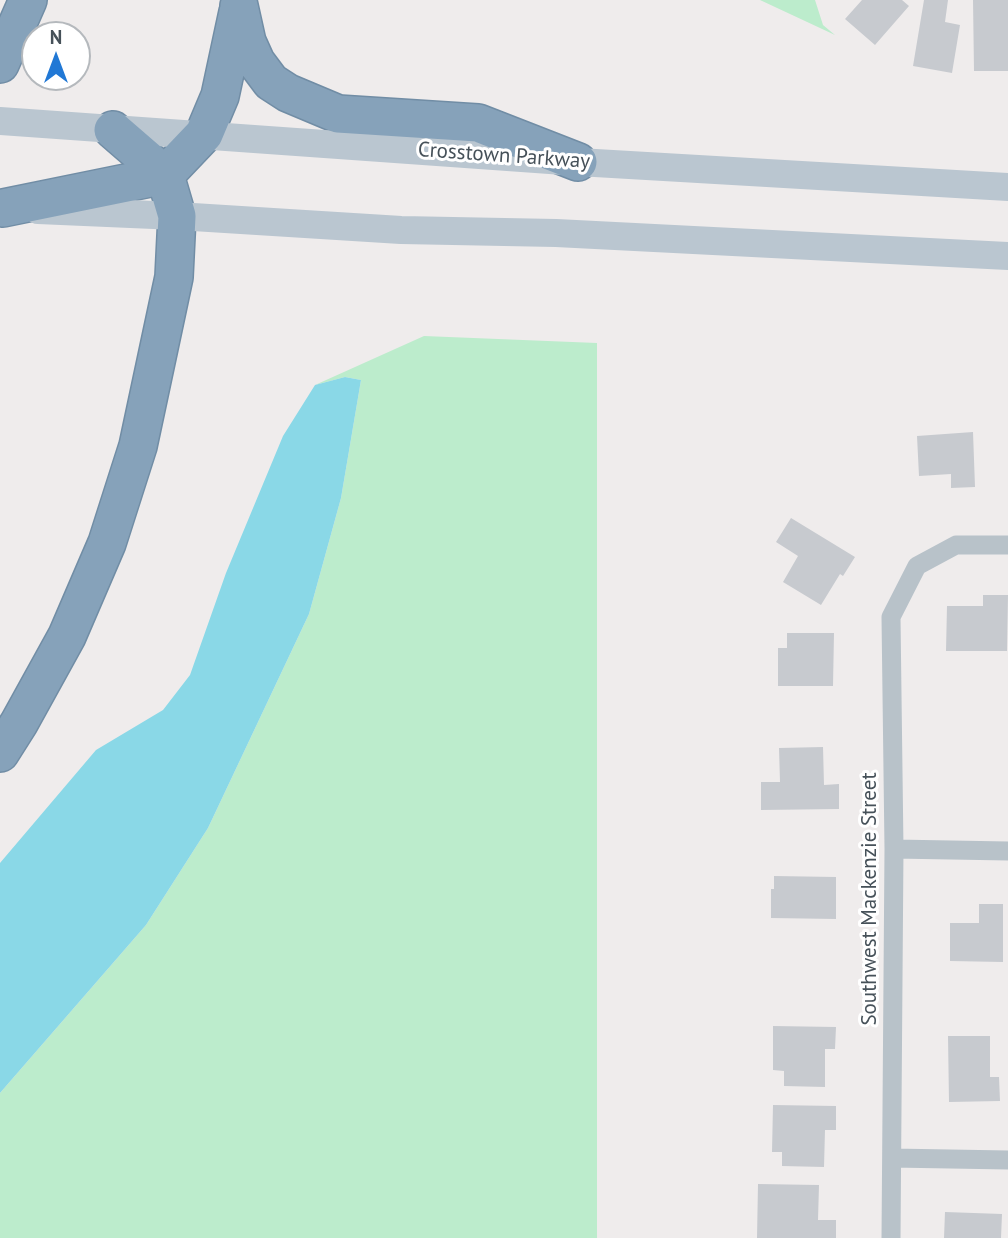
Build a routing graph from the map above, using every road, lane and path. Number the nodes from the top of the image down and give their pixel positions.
1 (28, 0) edge
2 (240, 3) edge
3 (0, 64) edge
4 (0, 121) edge
5 (113, 130) junction
6 (204, 134) junction
7 (578, 162) junction
8 (165, 175) junction
9 (1008, 187) edge
10 (1, 208) edge
11 (177, 216) junction
12 (1008, 256) edge
13 (1008, 545) edge
14 (0, 753) edge
15 (894, 849) junction
16 (1008, 851) edge
17 (892, 1158) junction
18 (1008, 1160) edge
19 (891, 1238) edge

1 - 3 highway
2 - 6 highway
2 - 7 highway
4 - 5 main road, Crosstown Parkway
5 - 6 main road, Crosstown Parkway
5 - 8 highway
6 - 7 main road, Crosstown Parkway
6 - 8 highway
7 - 9 main road, Crosstown Parkway
8 - 10 highway
8 - 11 highway
10 - 11 main road
11 - 12 main road
11 - 14 highway
13 - 15 street, Southwest Mackenzie Street
15 - 16 street
15 - 17 street, Southwest Mackenzie Street
17 - 18 street
17 - 19 street, Southwest Mackenzie Street

